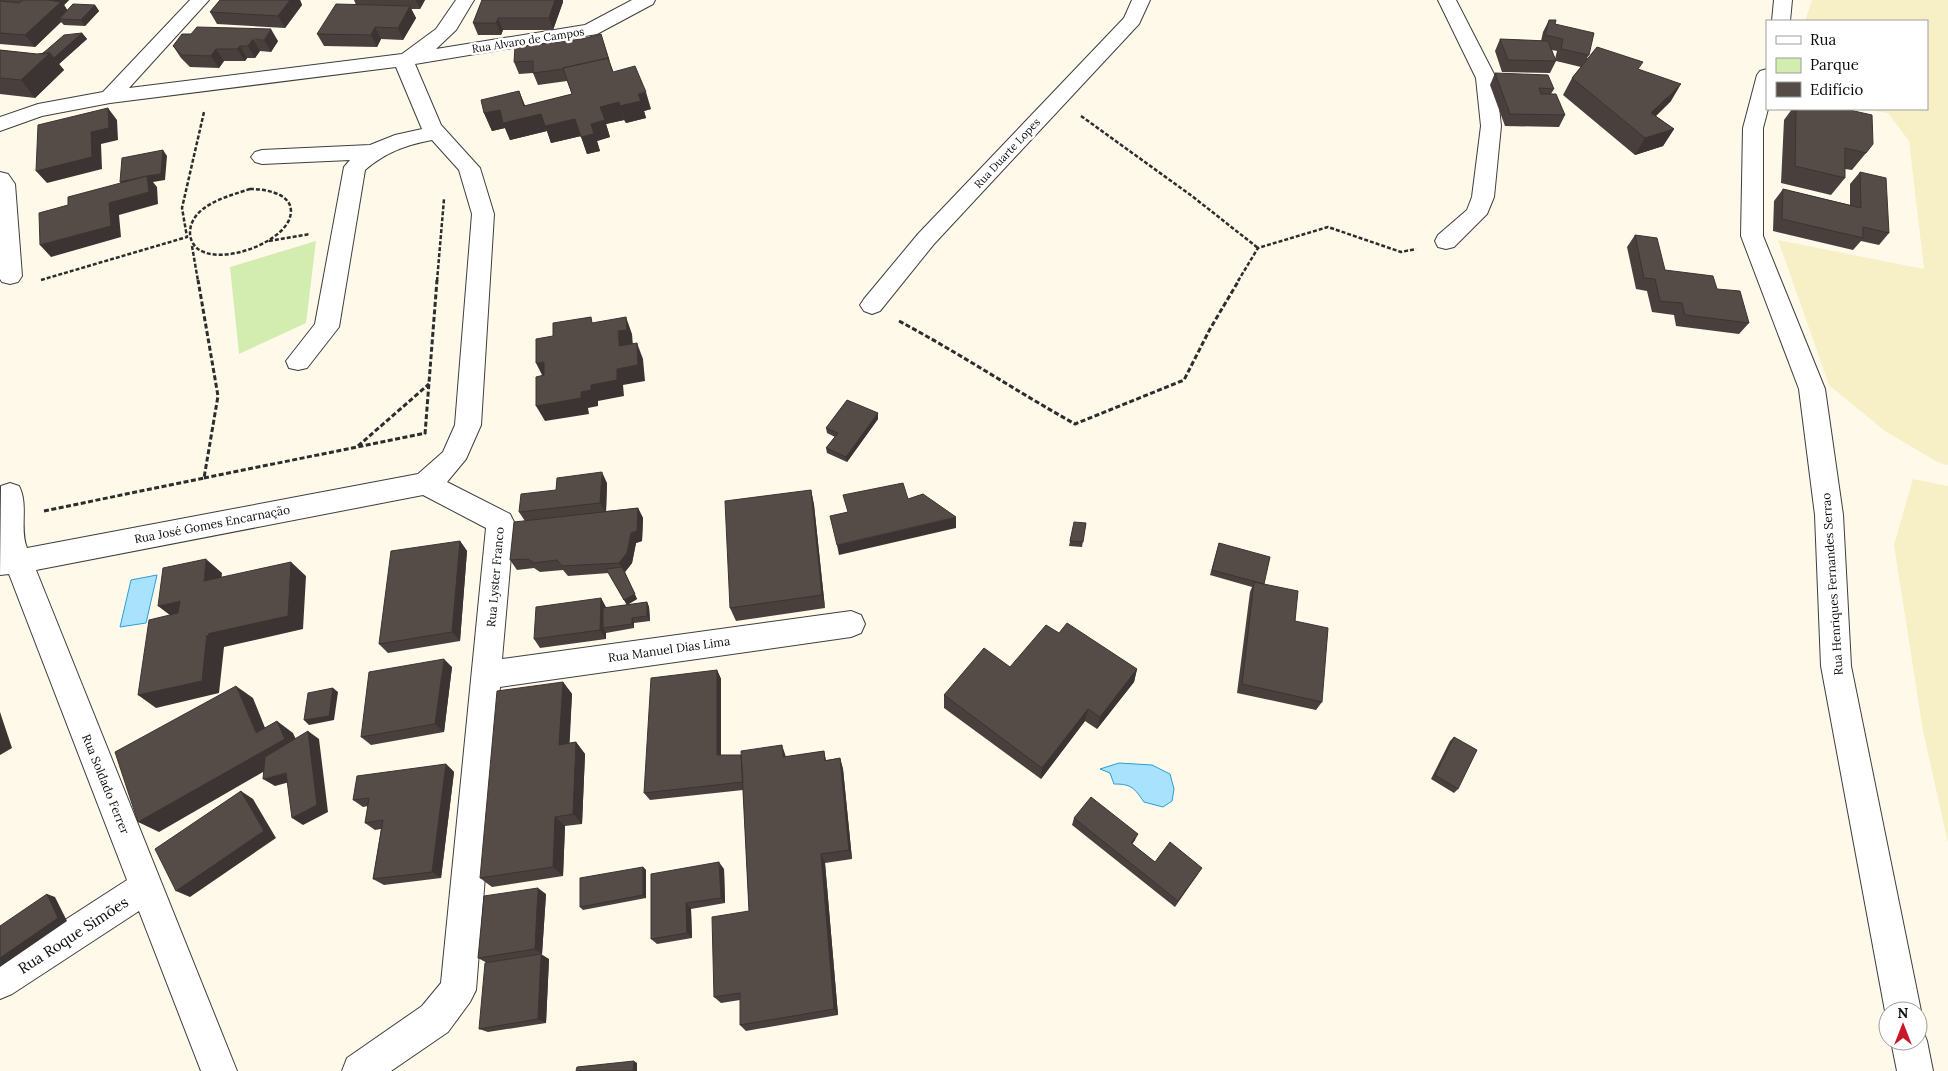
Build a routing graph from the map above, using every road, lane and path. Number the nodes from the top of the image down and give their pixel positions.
1 (200, 0) edge
2 (465, 0) edge
3 (646, 0) edge
4 (1141, 0) edge
5 (1447, 0) edge
6 (1783, 0) edge
7 (1781, 20) edge
8 (403, 60) junction
9 (1766, 79) edge
10 (210, 84) junction
11 (110, 97) junction
12 (1057, 100) junction
13 (0, 124) edge
14 (436, 133) junction
15 (372, 152) junction
16 (262, 157) dead end
17 (0, 178) edge
18 (445, 192) dead end
19 (344, 228) junction
20 (187, 237) junction
21 (268, 241) junction
22 (1446, 241) dead end
23 (192, 246) junction
24 (1258, 248) junction
25 (1401, 252) dead end
26 (7, 273) edge
27 (39, 280) dead end
28 (872, 306) joint
29 (298, 361) dead end
30 (429, 384) junction
31 (468, 425) junction
32 (425, 434) junction
33 (357, 448) junction
34 (204, 478) junction
35 (425, 484) junction
36 (10, 506) joint
37 (9, 562) edge
38 (851, 624) dead end
39 (486, 674) junction
40 (146, 887) junction
41 (0, 982) edge
42 (1901, 1001) edge
43 (1911, 1051) edge
44 (220, 1071) edge
45 (360, 1071) edge
46 (1915, 1071) edge

1 - 11 street
2 - 8 street
3 - 8 street, Rua Alvaro de Campos
4 - 12 street, Rua Duarte Lopes
5 - 22 street
6 - 7 street
8 - 10 street, Rua Alvaro de Campos
8 - 14 street
9 - 42 street, Rua Henriques Fernandes Serrao
10 - 11 street, Rua Alvaro de Campos
10 - 20 path
11 - 13 street, Rua Alvaro de Campos
12 - 24 path
12 - 28 street, Rua Duarte Lopes
14 - 15 street
14 - 31 street
15 - 16 street
15 - 19 street
17 - 26 street
18 - 30 path
19 - 21 path
19 - 29 street
20 - 21 path
20 - 23 path
20 - 27 path
21 - 23 path
23 - 34 path
24 - 25 path
24 - 28 path
30 - 32 path
30 - 33 path
31 - 32 path
31 - 35 street
32 - 33 path
33 - 34 path
34 - 36 path
35 - 37 street, Rua José Gomes Encarnação
35 - 39 street, Rua Lyster Franco
36 - 37 street, Rua Soldado Ferrer
37 - 40 street, Rua Soldado Ferrer
38 - 39 street, Rua Manuel Dias Lima
39 - 45 street, Rua Lyster Franco
40 - 41 street, Rua Roque Simões
40 - 44 street, Rua Soldado Ferrer
43 - 46 street

